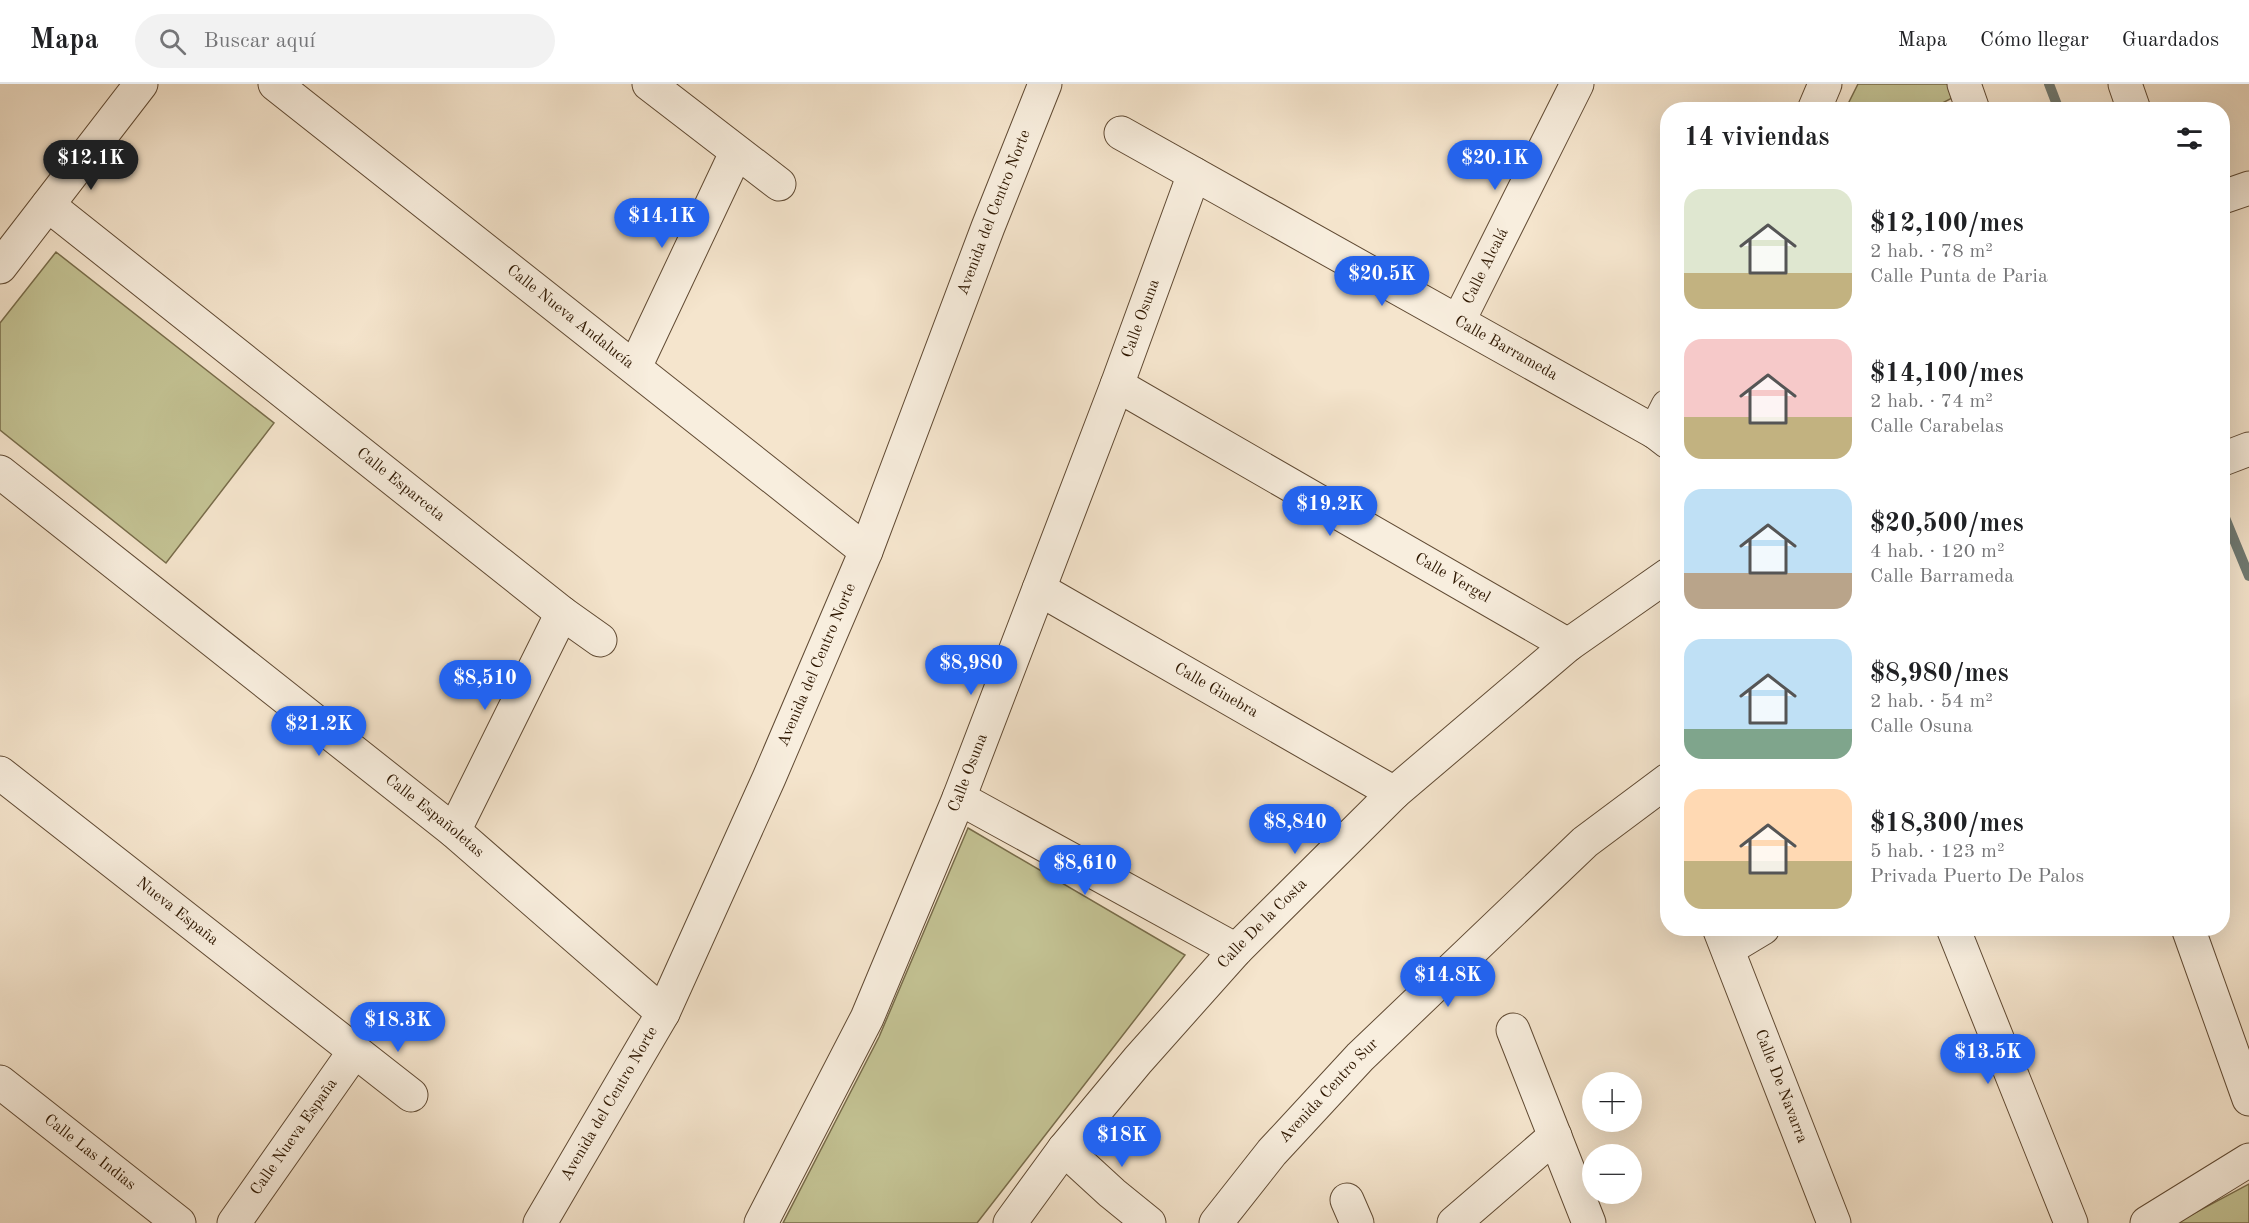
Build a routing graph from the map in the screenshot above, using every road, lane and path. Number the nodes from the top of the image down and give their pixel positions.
1 (141, 84) edge
2 (275, 84) edge
3 (650, 84) edge
4 (1577, 84) edge
5 (1826, 84) edge
6 (1964, 84) edge
7 (2124, 84) edge
8 (1033, 90) edge
9 (1818, 102) edge
10 (1970, 102) edge
11 (2130, 102) edge
12 (1121, 133) dead end
13 (736, 153) junction
14 (1194, 174) junction
15 (779, 184) dead end
16 (2249, 188) edge
17 (2230, 195) edge
18 (48, 205) junction
19 (0, 267) edge
20 (1459, 321) junction
21 (635, 367) junction
22 (1117, 385) junction
23 (1660, 424) edge
24 (0, 471) edge
25 (866, 551) junction
26 (1660, 580) edge
27 (1039, 589) junction
28 (562, 613) junction
29 (600, 640) dead end
30 (1568, 645) junction
31 (0, 773) edge
32 (1660, 786) edge
33 (1394, 793) junction
34 (959, 798) junction
35 (454, 831) junction
36 (1956, 936) edge
37 (2191, 936) edge
38 (1723, 939) edge
39 (1236, 950) junction
40 (663, 1013) junction
41 (1513, 1030) dead end
42 (354, 1052) junction
43 (0, 1082) edge
44 (411, 1095) dead end
45 (2249, 1099) edge
46 (1555, 1136) junction
47 (1064, 1149) junction
48 (2249, 1160) edge
49 (1018, 1219) edge
50 (179, 1223) edge
51 (234, 1223) edge
52 (540, 1223) edge
53 (761, 1223) edge
54 (1149, 1223) edge
55 (1216, 1223) edge
56 (1454, 1223) edge
57 (1589, 1223) edge
58 (1834, 1223) edge
59 (2071, 1223) edge
60 (2147, 1223) edge

1 - 18 street
2 - 21 street, Calle Nueva Andalucía
3 - 13 street
4 - 20 street, Calle Alcalá
5 - 9 street
6 - 10 street
7 - 11 street
8 - 25 street, Avenida del Centro Norte
12 - 14 street, Calle Barrameda
13 - 15 street
13 - 21 street
14 - 20 street, Calle Barrameda
14 - 22 street, Calle Osuna
16 - 17 street
18 - 19 street
18 - 28 street, Calle Esparceta
20 - 23 street, Calle Barrameda
21 - 25 street, Calle Nueva Andalucía
22 - 27 street, Calle Osuna
22 - 30 street, Calle Vergel
24 - 35 street, Calle Españoletas
25 - 40 street, Avenida del Centro Norte
26 - 30 street, Calle De la Costa
27 - 33 street, Calle Ginebra
27 - 34 street, Calle Osuna
28 - 29 street, Calle Esparceta
28 - 35 street
30 - 33 street, Calle De la Costa
31 - 42 street, Nueva España
32 - 55 street, Avenida Centro Sur
33 - 39 street, Calle De la Costa
34 - 39 street
34 - 53 street, Calle Osuna
35 - 40 street, Calle Españoletas
36 - 59 street
37 - 45 street
38 - 58 street, Calle De Navarra
39 - 47 street, Calle De la Costa
40 - 52 street, Avenida del Centro Norte
41 - 46 street
42 - 44 street, Nueva España
42 - 51 street, Calle Nueva España
43 - 50 street, Calle Las Indias
46 - 56 street
46 - 57 street
47 - 49 street, Calle De la Costa
47 - 54 street
48 - 60 street

